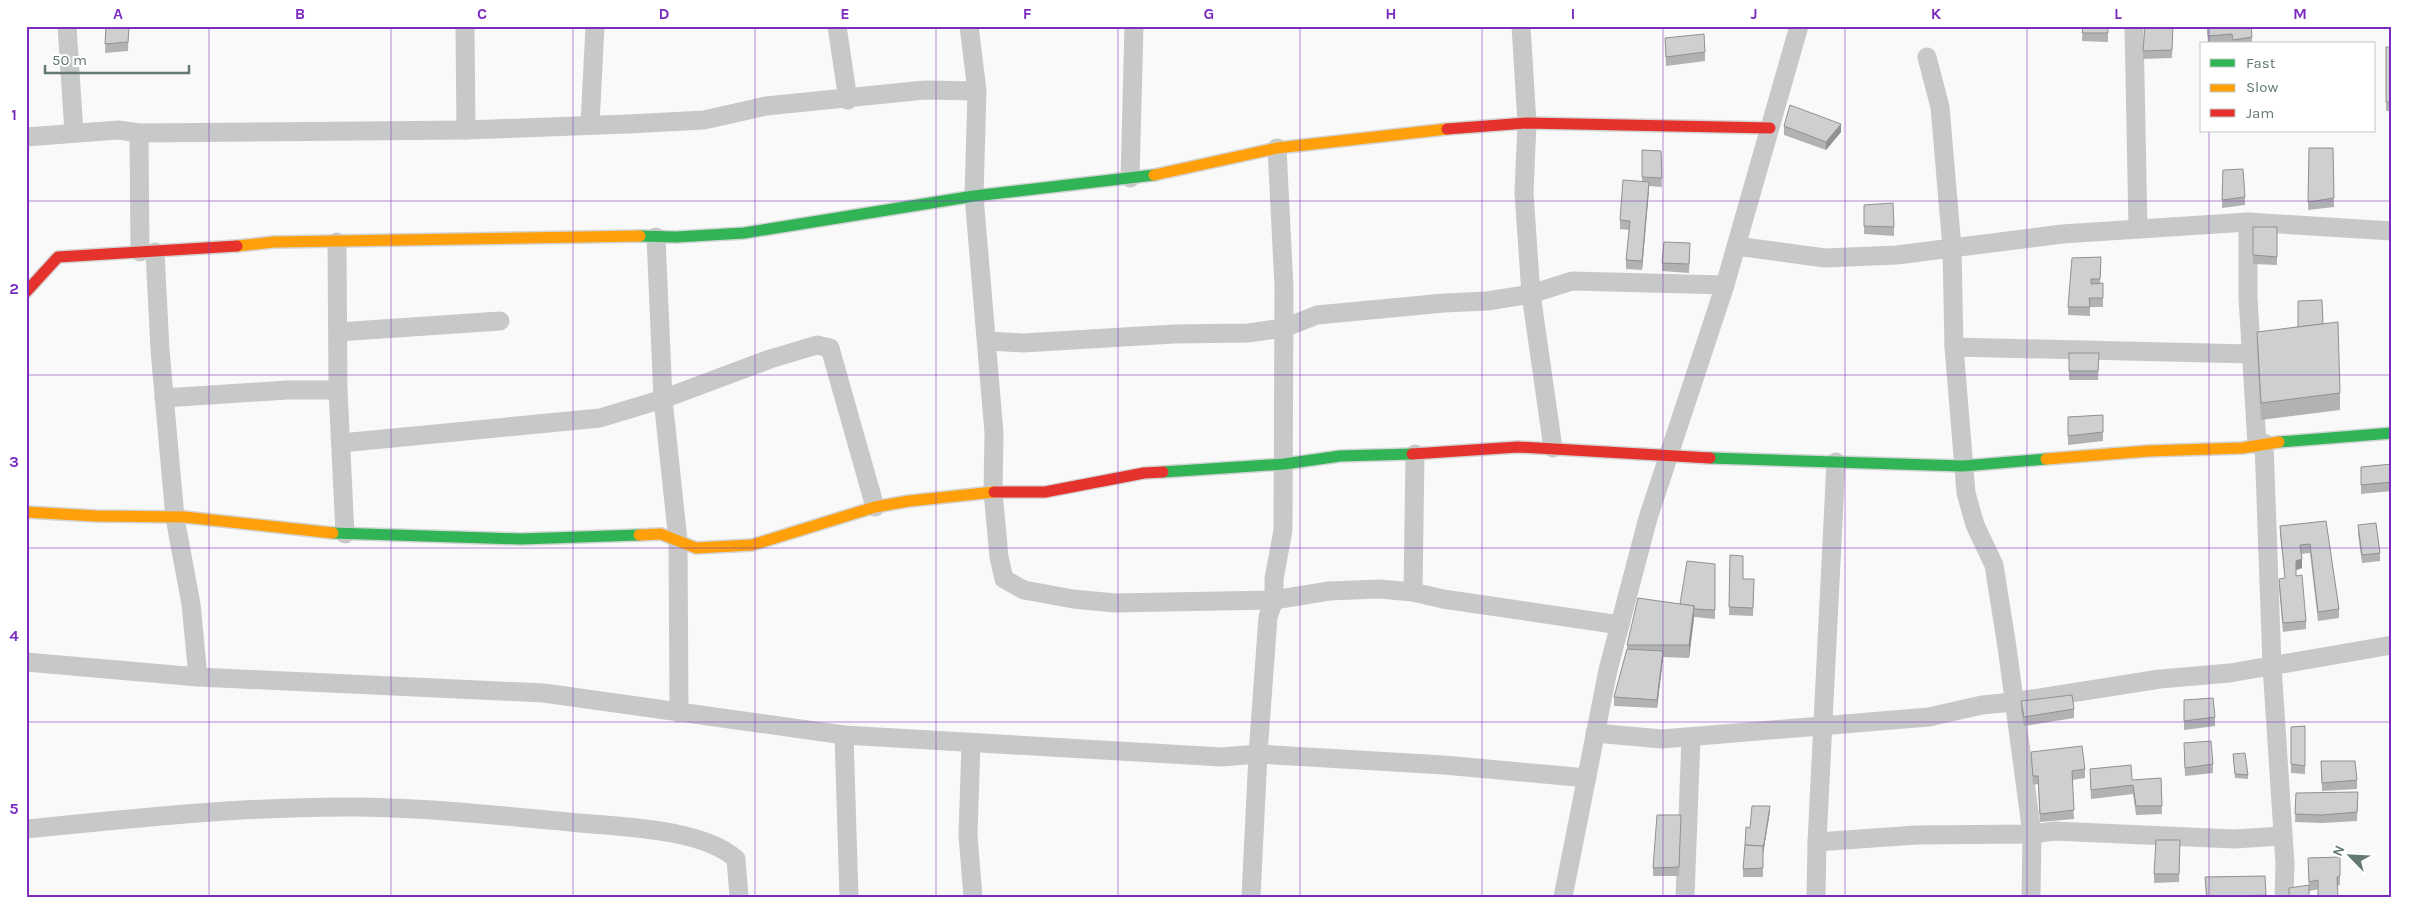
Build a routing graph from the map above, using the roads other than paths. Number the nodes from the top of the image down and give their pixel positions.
1 (67, 26) edge
2 (466, 26) edge
3 (595, 26) edge
4 (837, 26) edge
5 (969, 26) edge
6 (1134, 26) edge
7 (1521, 26) edge
8 (1799, 26) edge
9 (2134, 26) edge
10 (1927, 57) dead end
11 (977, 91) junction
12 (848, 100) junction
13 (1527, 123) junction
14 (590, 124) junction
15 (1770, 128) junction
16 (466, 130) junction
17 (139, 132) junction
18 (74, 133) junction
19 (26, 137) edge
20 (1277, 148) junction
21 (1130, 178) junction
22 (974, 196) junction
23 (2248, 222) junction
24 (2138, 229) junction
25 (2392, 231) edge
26 (656, 237) junction
27 (337, 242) junction
28 (1736, 246) junction
29 (1952, 248) junction
30 (147, 252) junction
31 (1725, 286) junction
32 (26, 292) edge
33 (1531, 294) junction
34 (500, 321) dead end
35 (1284, 328) junction
36 (338, 332) junction
37 (988, 341) junction
38 (1954, 347) junction
39 (2250, 354) junction
40 (338, 390) junction
41 (164, 398) junction
42 (662, 399) junction
43 (2392, 433) edge
44 (341, 443) junction
45 (2260, 444) junction
46 (1553, 448) junction
47 (1415, 454) junction
48 (1668, 457) junction
49 (1836, 462) junction
50 (1284, 464) junction
51 (1963, 466) junction
52 (993, 492) junction
53 (875, 506) junction
54 (26, 512) edge
55 (175, 518) junction
56 (345, 534) junction
57 (678, 542) junction
58 (1413, 592) junction
59 (1274, 600) junction
60 (1620, 625) junction
61 (2392, 645) edge
62 (26, 662) edge
63 (2272, 666) junction
64 (198, 677) junction
65 (2013, 702) junction
66 (679, 713) junction
67 (1823, 725) junction
68 (1595, 733) junction
69 (844, 735) junction
70 (1691, 737) junction
71 (971, 743) junction
72 (1258, 754) junction
73 (1587, 778) junction
74 (26, 829) edge
75 (2032, 834) junction
76 (2282, 836) junction
77 (1817, 842) junction
78 (739, 897) edge
79 (850, 897) edge
80 (973, 897) edge
81 (1250, 897) edge
82 (1563, 897) edge
83 (1684, 897) edge
84 (1816, 897) edge
85 (2031, 897) edge
86 (2284, 897) edge

1 - 18 street
2 - 16 street
3 - 14 street
4 - 12 street
5 - 11 street
6 - 21 street
7 - 13 street
8 - 15 street
9 - 24 street
10 - 29 street
11 - 12 street
11 - 22 street
12 - 14 street
13 - 15 street
13 - 20 street
13 - 33 street
14 - 16 street
15 - 28 street
16 - 17 street
17 - 18 street
17 - 30 street
18 - 19 street
20 - 21 street
20 - 35 street
21 - 22 street
22 - 26 street
22 - 37 street
23 - 24 street
23 - 25 street
23 - 39 street
24 - 29 street
26 - 27 street
26 - 42 street
27 - 30 street
27 - 36 street
28 - 29 street
28 - 31 street
29 - 38 street
30 - 32 street
30 - 41 street
31 - 33 street
31 - 48 street
33 - 35 street
33 - 46 street
34 - 36 street
35 - 37 street
35 - 50 street
36 - 40 street
37 - 52 street
38 - 39 street
38 - 51 street
39 - 45 street
40 - 41 street
40 - 44 street
41 - 55 street
42 - 44 street
42 - 53 street
42 - 57 street
43 - 45 street
44 - 56 street
45 - 51 street
45 - 63 street
46 - 47 street
46 - 48 street
47 - 50 street
47 - 58 street
48 - 49 street
48 - 60 street
49 - 51 street
49 - 67 street
50 - 52 street
50 - 59 street
51 - 65 street
52 - 53 street
52 - 59 street
53 - 57 street
54 - 55 street
55 - 56 street
55 - 64 street
56 - 57 street
57 - 66 street
58 - 59 street
58 - 60 street
59 - 72 street
60 - 68 street
61 - 63 street
62 - 64 street
63 - 65 street
63 - 76 street
64 - 66 street
65 - 67 street
65 - 75 street
66 - 69 street
67 - 70 street
67 - 77 street
68 - 70 street
68 - 73 street
69 - 71 street
69 - 79 street
70 - 83 street
71 - 72 street
71 - 80 street
72 - 73 street
72 - 81 street
73 - 82 street
74 - 78 street
75 - 76 street
75 - 77 street
75 - 85 street
76 - 86 street
77 - 84 street

